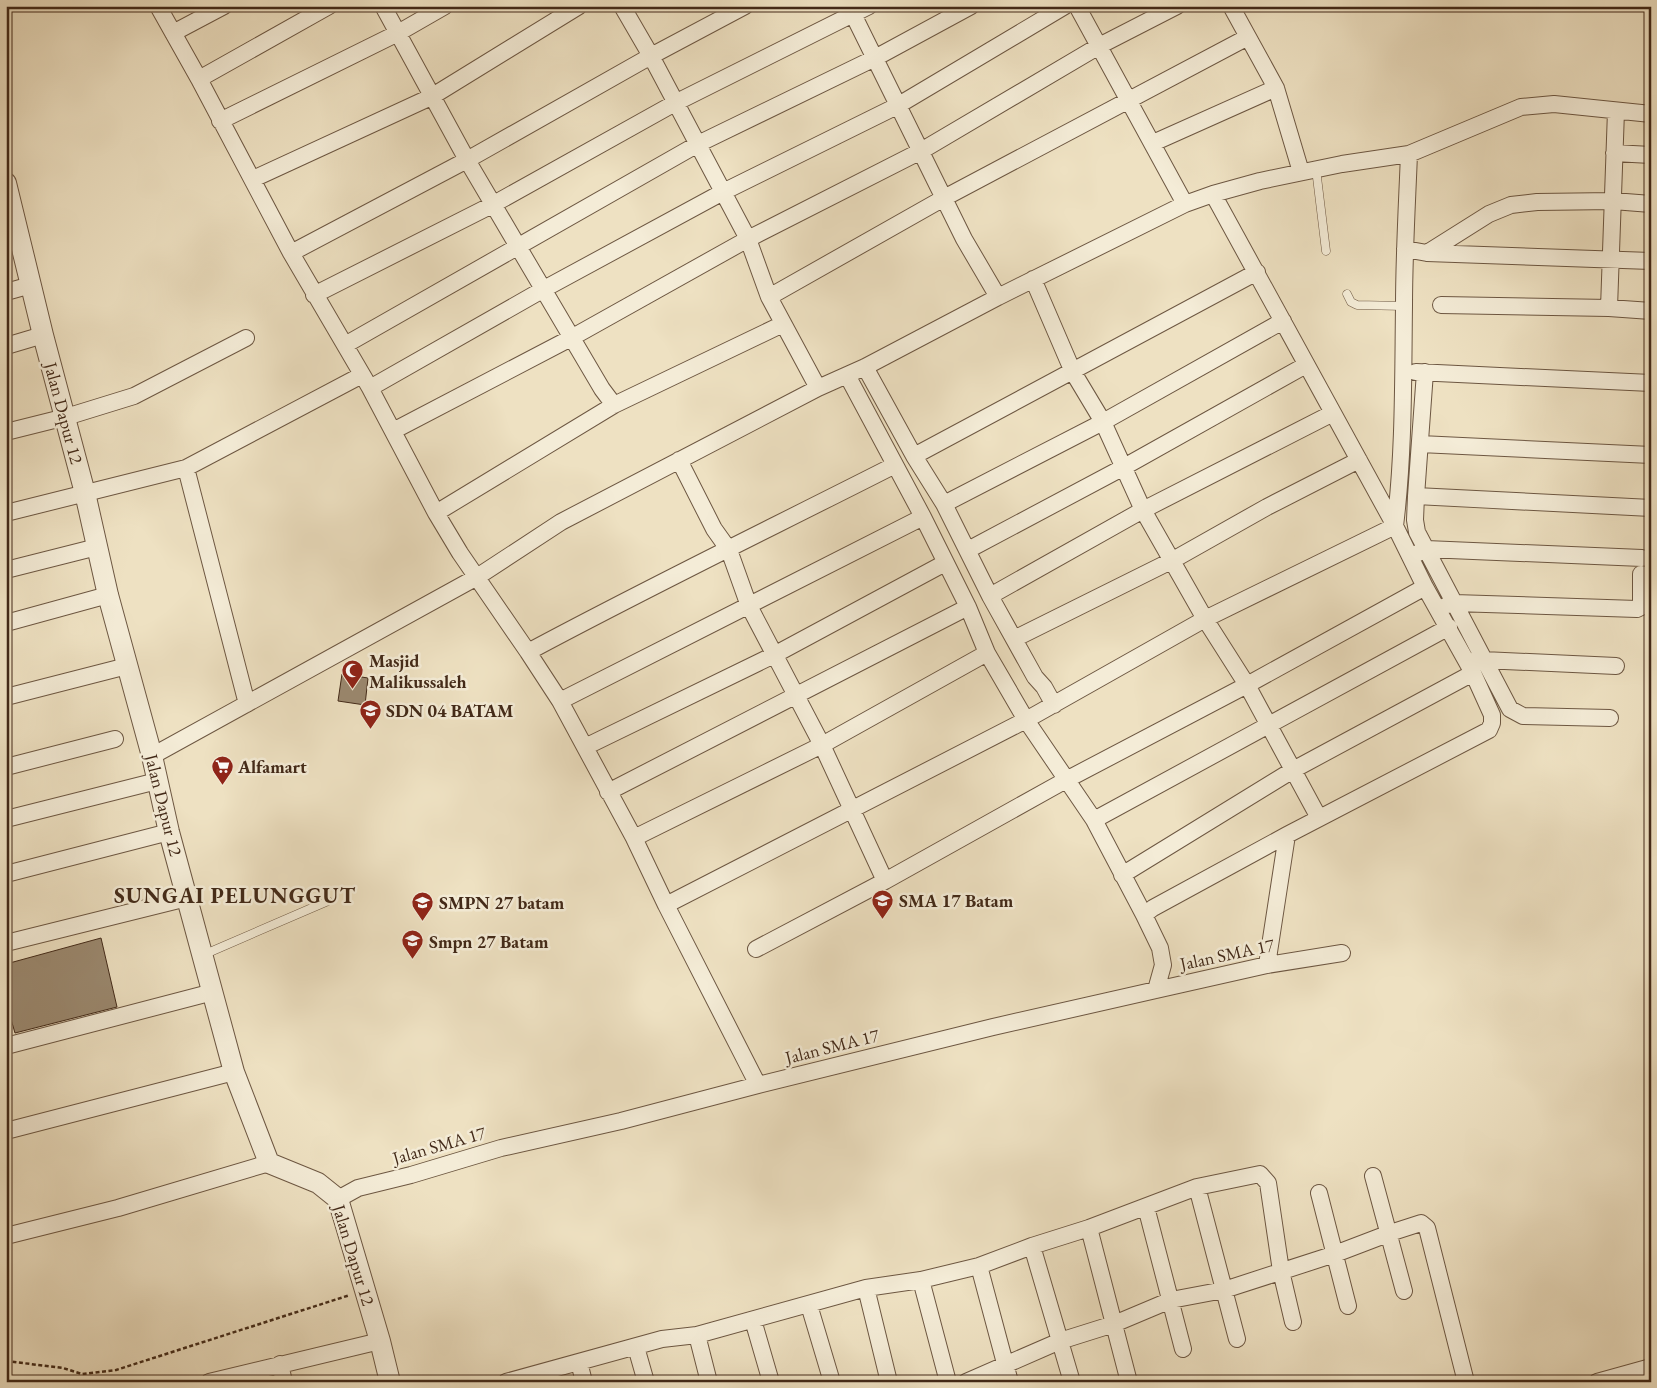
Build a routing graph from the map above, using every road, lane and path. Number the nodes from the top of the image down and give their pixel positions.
1 (158, 6) edge
2 (224, 6) edge
3 (330, 6) edge
4 (382, 6) edge
5 (445, 6) edge
6 (579, 6) edge
7 (622, 6) edge
8 (745, 6) edge
9 (869, 6) edge
10 (971, 6) edge
11 (1065, 6) edge
12 (1077, 6) edge
13 (1177, 6) edge
14 (1232, 6) edge
15 (851, 11) edge
16 (173, 33) junction
17 (398, 34) junction
18 (1248, 37) junction
19 (1099, 46) junction
20 (651, 56) junction
21 (874, 58) junction
22 (199, 79) junction
23 (1276, 88) junction
24 (431, 97) junction
25 (1127, 100) junction
26 (675, 103) junction
27 (897, 106) junction
28 (1616, 111) junction
29 (1651, 114) edge
30 (220, 121) junction
31 (1152, 143) junction
32 (698, 144) junction
33 (921, 151) junction
34 (1614, 153) junction
35 (1410, 154) junction
36 (1651, 156) edge
37 (466, 160) junction
38 (1309, 170) junction
39 (253, 179) junction
40 (6, 183) edge
41 (723, 192) junction
42 (1213, 194) junction
43 (944, 198) junction
44 (1613, 201) junction
45 (1185, 204) junction
46 (1651, 204) edge
47 (492, 205) junction
48 (13, 236) edge
49 (748, 238) junction
50 (517, 246) junction
51 (1405, 250) junction
52 (1326, 251) dead end
53 (291, 253) junction
54 (1427, 253) junction
55 (1610, 258) junction
56 (1651, 261) edge
57 (1257, 272) junction
58 (1033, 279) junction
59 (31, 285) junction
60 (544, 289) junction
61 (6, 292) edge
62 (1347, 294) dead end
63 (314, 295) junction
64 (769, 297) junction
65 (998, 297) junction
66 (1441, 305) dead end
67 (1404, 306) junction
68 (1609, 308) junction
69 (1651, 311) edge
70 (1283, 321) junction
71 (783, 324) junction
72 (44, 336) junction
73 (246, 338) dead end
74 (572, 338) junction
75 (345, 345) junction
76 (6, 346) edge
77 (1306, 365) junction
78 (865, 368) junction
79 (1073, 372) junction
80 (1404, 372) junction
81 (1425, 372) junction
82 (847, 375) junction
83 (366, 381) junction
84 (1651, 383) edge
85 (818, 388) junction
86 (614, 405) junction
87 (1333, 413) junction
88 (66, 418) junction
89 (1103, 422) junction
90 (394, 431) junction
91 (6, 432) edge
92 (1420, 444) junction
93 (1651, 455) edge
94 (914, 456) junction
95 (679, 460) junction
96 (1359, 460) junction
97 (895, 465) junction
98 (186, 468) junction
99 (1124, 468) junction
100 (85, 493) junction
101 (1416, 496) junction
102 (944, 504) junction
103 (1651, 508) edge
104 (1143, 510) junction
105 (6, 513) edge
106 (436, 513) junction
107 (923, 517) junction
108 (1395, 526) junction
109 (97, 547) junction
110 (1426, 549) junction
111 (729, 550) junction
112 (968, 550) junction
113 (1410, 556) junction
114 (1642, 558) dead end
115 (1173, 560) junction
116 (946, 563) junction
117 (6, 570) edge
118 (1641, 574) dead end
119 (476, 577) junction
120 (1425, 587) junction
121 (108, 595) junction
122 (990, 596) junction
123 (1454, 602) junction
124 (749, 606) junction
125 (968, 607) junction
126 (1437, 608) junction
127 (1205, 619) junction
128 (6, 623) edge
129 (1449, 627) junction
130 (1014, 639) junction
131 (528, 652) junction
132 (987, 653) junction
133 (774, 655) junction
134 (1474, 665) junction
135 (127, 666) junction
136 (1616, 666) dead end
137 (1247, 685) junction
138 (796, 694) junction
139 (6, 697) edge
140 (560, 701) junction
141 (247, 704) junction
142 (1054, 705) junction
143 (1610, 718) dead end
144 (1026, 720) junction
145 (1268, 726) junction
146 (115, 739) dead end
147 (822, 745) junction
148 (585, 747) junction
149 (152, 756) junction
150 (6, 767) edge
151 (1293, 770) junction
152 (1066, 780) junction
153 (157, 781) junction
154 (608, 792) junction
155 (853, 810) junction
156 (1319, 818) junction
157 (6, 819) edge
158 (1094, 820) junction
159 (169, 832) junction
160 (1287, 836) junction
161 (634, 838) junction
162 (6, 874) edge
163 (1122, 874) junction
164 (885, 881) junction
165 (187, 898) junction
166 (328, 901) dead end
167 (666, 905) junction
168 (1144, 915) junction
169 (6, 942) edge
170 (756, 949) dead end
171 (1342, 953) dead end
172 (203, 955) junction
173 (1267, 965) junction
174 (1156, 990) junction
175 (213, 992) junction
176 (6, 1046) edge
177 (234, 1072) junction
178 (758, 1085) junction
179 (6, 1130) edge
180 (269, 1163) junction
181 (1373, 1176) dead end
182 (1197, 1187) junction
183 (1319, 1193) dead end
184 (338, 1199) junction
185 (1146, 1207) junction
186 (1089, 1228) junction
187 (1390, 1233) junction
188 (6, 1236) edge
189 (1032, 1246) junction
190 (1335, 1254) junction
191 (979, 1266) junction
192 (1281, 1271) junction
193 (921, 1280) junction
194 (866, 1288) junction
195 (365, 1290) junction
196 (1224, 1290) junction
197 (1404, 1291) dead end
198 (1171, 1300) junction
199 (809, 1305) junction
200 (1348, 1306) dead end
201 (753, 1320) junction
202 (1293, 1322) dead end
203 (1114, 1324) junction
204 (698, 1335) junction
205 (1237, 1338) dead end
206 (380, 1341) junction
207 (1060, 1341) junction
208 (636, 1347) junction
209 (1183, 1349) dead end
210 (6, 1361) edge
211 (579, 1362) junction
212 (280, 1364) junction
213 (1005, 1364) junction
214 (1651, 1367) edge
215 (527, 1379) edge
216 (208, 1382) edge
217 (284, 1382) edge
218 (390, 1382) edge
219 (506, 1382) edge
220 (584, 1382) edge
221 (646, 1382) edge
222 (709, 1382) edge
223 (771, 1382) edge
224 (832, 1382) edge
225 (889, 1382) edge
226 (948, 1382) edge
227 (966, 1382) edge
228 (1010, 1382) edge
229 (1072, 1382) edge
230 (1130, 1382) edge
231 (1466, 1382) edge
232 (1597, 1382) edge

1 - 16 street
2 - 16 street
3 - 22 street
4 - 17 street
5 - 17 street
6 - 24 street
7 - 20 street
8 - 20 street
9 - 15 street
10 - 21 street
11 - 27 street
12 - 19 street
13 - 19 street
14 - 18 street
15 - 21 street
15 - 26 street
16 - 22 street
17 - 24 street
17 - 30 street
18 - 23 street
18 - 25 street
19 - 25 street
19 - 33 street
20 - 26 street
20 - 37 street
21 - 27 street
21 - 32 street
22 - 30 street
23 - 31 street
23 - 38 street
24 - 37 street
24 - 39 street
25 - 31 street
25 - 43 street
26 - 32 street
26 - 47 street
27 - 33 street
27 - 41 street
28 - 29 street
28 - 34 street
28 - 35 street
30 - 39 street
31 - 45 street
32 - 41 street
32 - 50 street
33 - 43 street
33 - 49 street
34 - 36 street
34 - 44 street
35 - 38 street
35 - 51 street
37 - 47 street
37 - 53 street
38 - 42 street
38 - 52 lane
39 - 53 street
40 - 48 street, Jalan Dapur 12
41 - 49 street
41 - 60 street
42 - 45 street
42 - 57 street
43 - 64 street
43 - 65 street
44 - 46 street
44 - 54 street
44 - 55 street
45 - 58 street
47 - 50 street
47 - 63 street
48 - 59 street, Jalan Dapur 12
49 - 64 street
49 - 74 street
50 - 60 street
50 - 75 street
51 - 54 street
51 - 67 street
53 - 63 street
54 - 55 street
55 - 56 street
55 - 68 street
57 - 70 street
57 - 79 street
58 - 65 street
58 - 79 street
59 - 61 street
59 - 72 street, Jalan Dapur 12
60 - 74 street
60 - 83 street
62 - 67 lane
63 - 75 street
64 - 71 street
65 - 78 street
66 - 68 street
67 - 80 street
68 - 69 street
70 - 77 street
70 - 89 street
71 - 85 street
71 - 86 street
72 - 76 street
72 - 88 street, Jalan Dapur 12
73 - 88 street
74 - 86 street
74 - 90 street
75 - 83 street
77 - 87 street
77 - 99 street
78 - 82 street
78 - 94 street
79 - 89 street
79 - 94 street
80 - 81 street
80 - 108 street
81 - 84 street
81 - 92 street
82 - 85 street
82 - 97 street
83 - 90 street
83 - 98 street
85 - 95 street
86 - 106 street
87 - 96 street
87 - 104 street
88 - 91 street
88 - 100 street, Jalan Dapur 12
89 - 99 street
89 - 102 street
90 - 106 street
92 - 93 street
92 - 101 street
94 - 102 street
95 - 111 street
95 - 119 street
96 - 108 street
96 - 115 street
97 - 107 street
97 - 111 street
98 - 100 street
98 - 141 street
99 - 104 street
99 - 112 street
100 - 105 street
100 - 109 street, Jalan Dapur 12
101 - 103 street
101 - 110 street
102 - 112 street
104 - 115 street
104 - 122 street
106 - 119 street
107 - 116 street
107 - 124 street
108 - 113 street
108 - 127 street
109 - 117 street
109 - 121 street, Jalan Dapur 12
110 - 113 street
110 - 114 street
110 - 123 street
111 - 124 street
111 - 131 street
112 - 122 street
113 - 120 street
115 - 127 street
115 - 130 street
116 - 125 street
116 - 133 street
118 - 123 street
119 - 131 street
119 - 141 street
120 - 126 street
120 - 137 street
121 - 128 street
121 - 135 street, Jalan Dapur 12
122 - 130 street
123 - 126 street
123 - 134 street
124 - 133 street
124 - 140 street
125 - 132 street
125 - 138 street
126 - 129 street
127 - 137 street
127 - 142 street
129 - 134 street
129 - 145 street
130 - 142 street
131 - 140 street
132 - 144 street
132 - 147 street
133 - 138 street
133 - 148 street
134 - 136 street
134 - 143 street
134 - 151 street
134 - 156 street
135 - 139 street
135 - 149 street, Jalan Dapur 12
137 - 145 street
137 - 152 street
138 - 147 street
138 - 154 street
140 - 148 street
141 - 149 street
142 - 144 street
144 - 152 street
144 - 155 street
145 - 151 street
145 - 158 street
146 - 150 street
147 - 155 street
147 - 161 street
148 - 154 street
149 - 153 street, Jalan Dapur 12
151 - 156 street
151 - 163 street
152 - 158 street
152 - 164 street
153 - 157 street
153 - 159 street, Jalan Dapur 12
154 - 161 street
155 - 164 street
155 - 167 street
156 - 160 street
158 - 163 street
159 - 162 street
159 - 165 street, Jalan Dapur 12
160 - 168 street
160 - 173 street
161 - 167 street
163 - 168 street
164 - 170 street
165 - 169 street
165 - 172 street, Jalan Dapur 12
166 - 172 lane
167 - 178 street
168 - 174 street
171 - 173 street, Jalan SMA 17
172 - 175 street, Jalan Dapur 12
173 - 174 street, Jalan SMA 17
174 - 178 street, Jalan SMA 17
175 - 176 street
175 - 177 street, Jalan Dapur 12
177 - 179 street
177 - 180 street, Jalan Dapur 12
178 - 184 street, Jalan SMA 17
180 - 184 street, Jalan Dapur 12
180 - 188 street
181 - 187 street
182 - 185 street
182 - 192 street
182 - 196 street
183 - 190 street
184 - 195 street, Jalan Dapur 12
185 - 186 street
185 - 198 street
186 - 189 street
186 - 203 street
187 - 190 street
187 - 197 street
187 - 231 street
189 - 191 street
189 - 207 street
190 - 192 street
190 - 200 street
191 - 193 street
191 - 213 street
192 - 196 street
192 - 202 street
193 - 194 street
193 - 226 street
194 - 199 street
194 - 225 street
195 - 206 street, Jalan Dapur 12
195 - 210 path
196 - 198 street
196 - 205 street
198 - 203 street
198 - 209 street
199 - 201 street
199 - 224 street
201 - 204 street
201 - 223 street
203 - 207 street
203 - 230 street
204 - 208 street
204 - 222 street
206 - 212 street
206 - 218 street, Jalan Dapur 12
207 - 213 street
207 - 229 street
208 - 211 street
208 - 221 street
211 - 215 street
211 - 220 street
212 - 216 street
212 - 217 street
213 - 227 street
213 - 228 street
214 - 232 street
215 - 219 street

